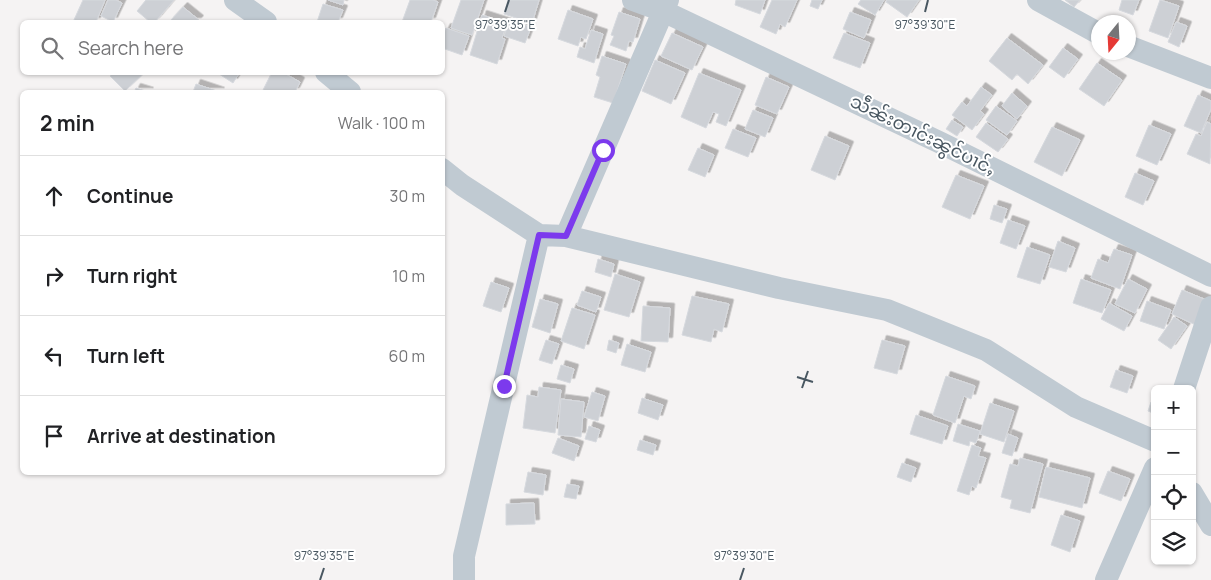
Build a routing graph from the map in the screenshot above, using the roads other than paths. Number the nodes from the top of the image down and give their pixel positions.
1 (235, 0) edge
2 (633, 0) edge
3 (1038, 0) edge
4 (665, 6) edge
5 (263, 20) edge
6 (1091, 29) edge
7 (1136, 49) edge
8 (330, 75) edge
9 (1211, 78) edge
10 (348, 90) edge
11 (445, 171) edge
12 (539, 235) junction
13 (566, 236) junction
14 (1211, 276) edge
15 (1211, 307) edge
16 (1185, 385) edge
17 (1151, 439) edge
18 (1152, 475) edge
19 (1196, 500) edge
20 (1211, 525) edge
21 (464, 580) edge
22 (1106, 580) edge

1 - 5 street
2 - 4 street, သဵၼ်းတၢင်းၼွင်ပၢင်ႇ
3 - 6 street
4 - 13 street
4 - 14 street, သဵၼ်းတၢင်းၼွင်ပၢင်ႇ
7 - 9 street
8 - 10 street
11 - 12 street
12 - 13 street
12 - 21 street
13 - 17 street
15 - 16 street
18 - 22 street
19 - 20 street

